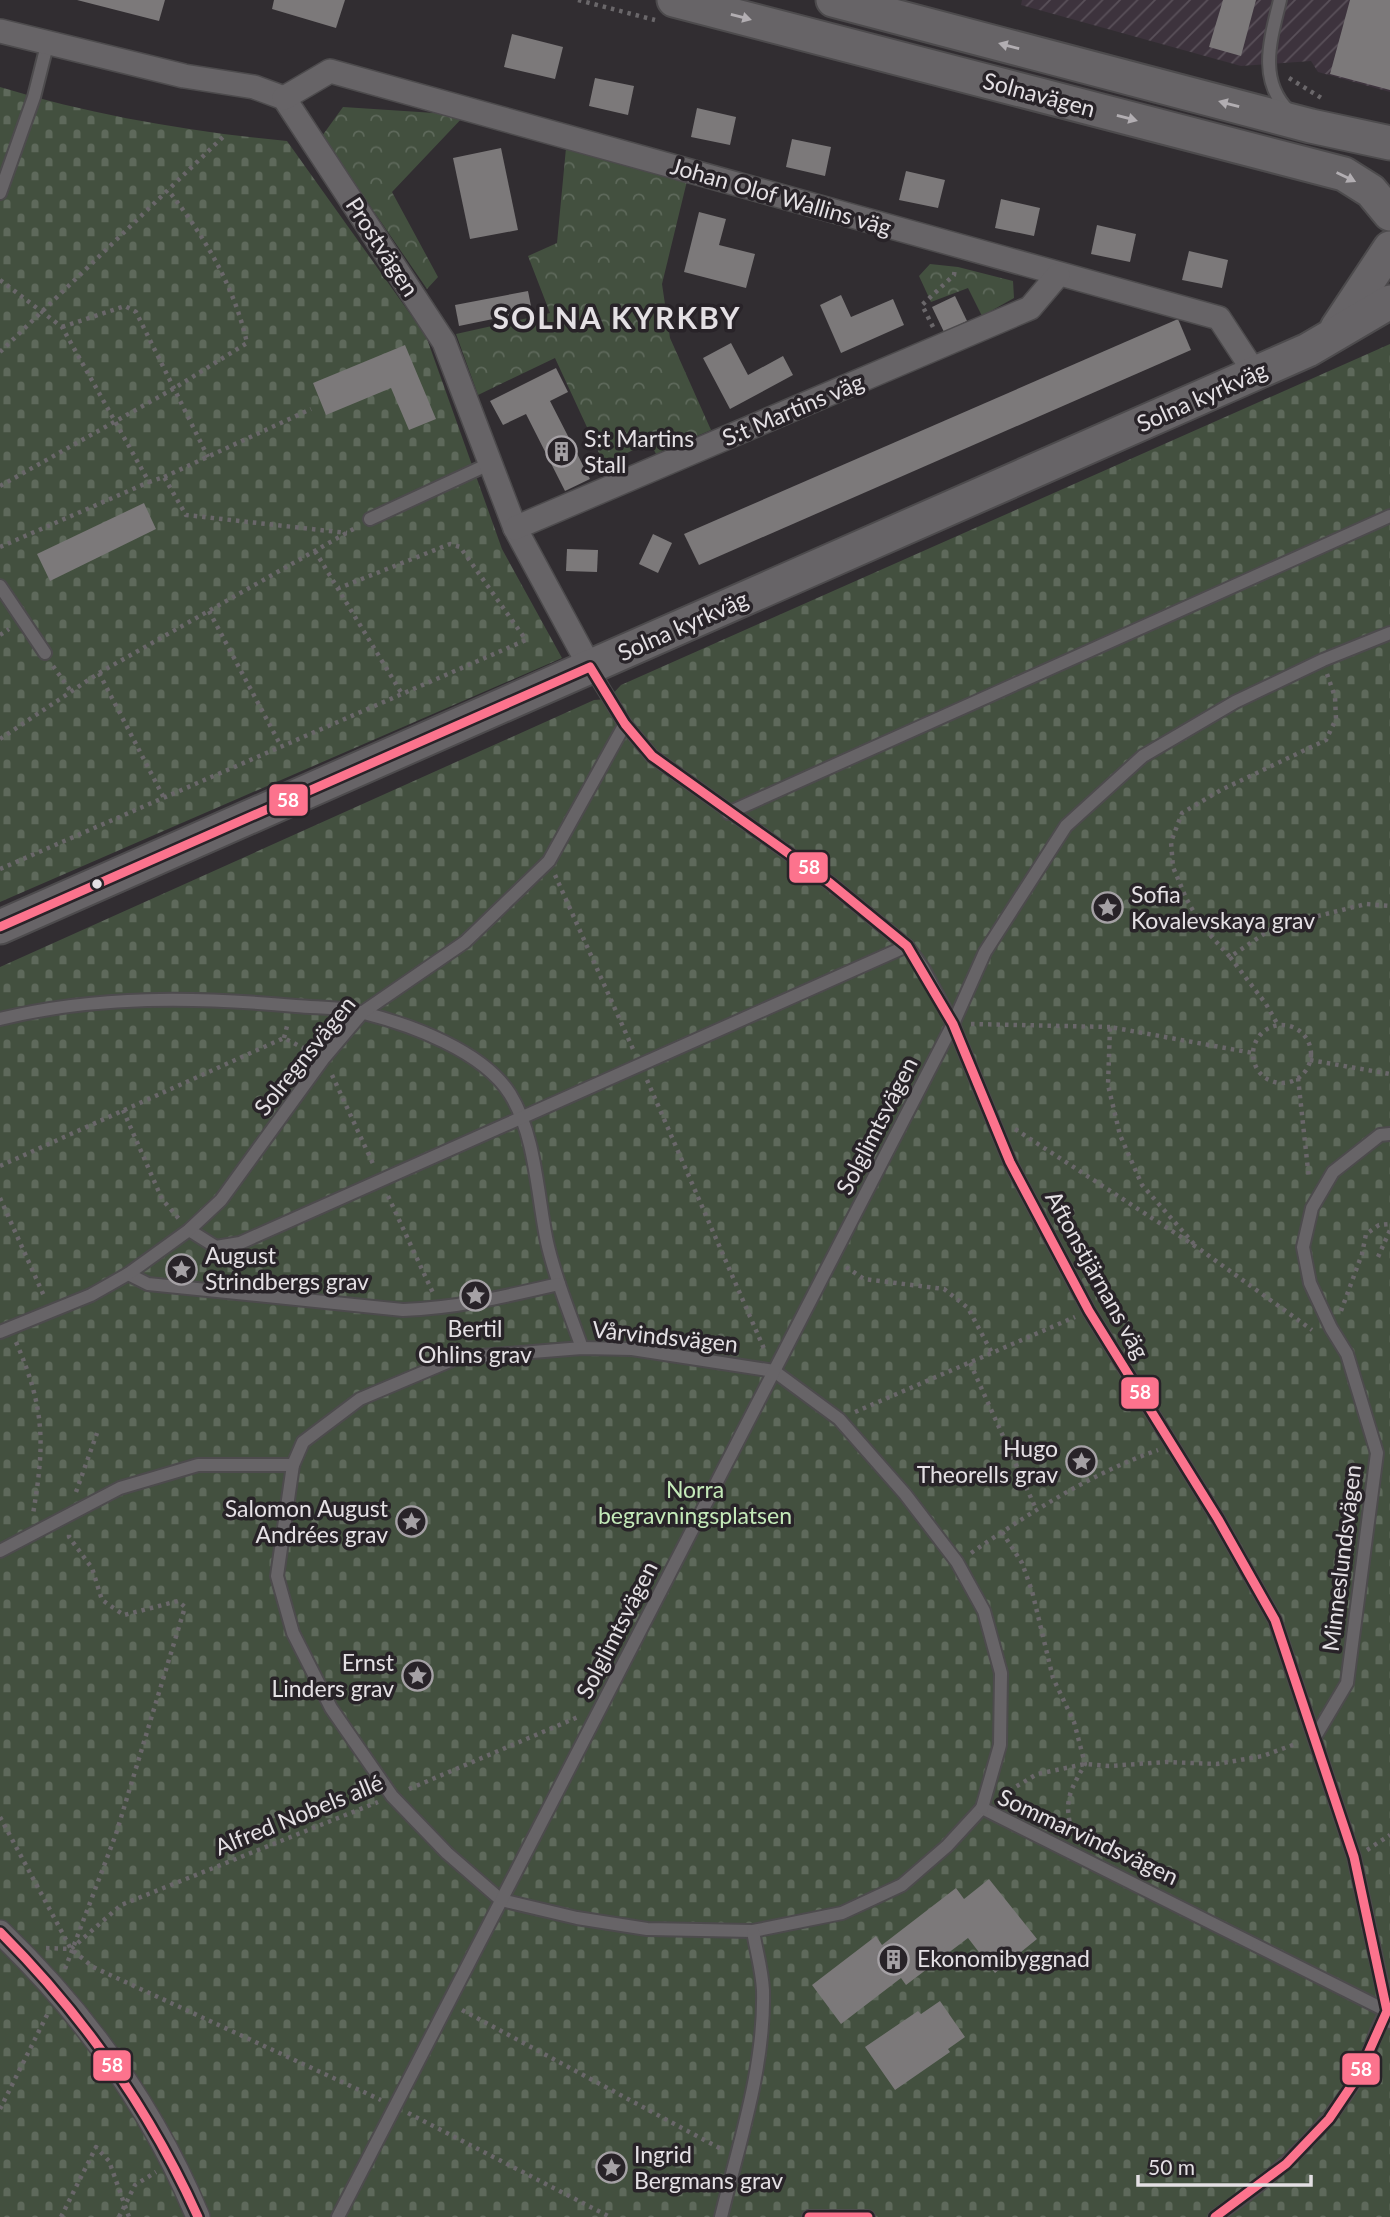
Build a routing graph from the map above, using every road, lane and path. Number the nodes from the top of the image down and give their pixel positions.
1 (674, 0) edge
2 (833, 0) edge
3 (1280, 0) edge
4 (0, 31) edge
5 (47, 45) junction
6 (284, 98) junction
7 (1311, 126) junction
8 (225, 135) dead end
9 (1390, 143) edge
10 (168, 190) junction
11 (0, 193) edge
12 (1390, 214) edge
13 (960, 247) junction
14 (1390, 248) edge
15 (1058, 275) junction
16 (0, 280) edge
17 (1390, 302) edge
18 (42, 312) junction
19 (62, 327) junction
20 (1328, 340) junction
21 (942, 347) junction
22 (0, 352) edge
23 (1255, 373) junction
24 (173, 389) junction
25 (311, 409) dead end
26 (117, 422) junction
27 (208, 457) junction
28 (489, 464) junction
29 (164, 477) junction
30 (149, 482) junction
31 (0, 486) edge
32 (1390, 516) edge
33 (370, 519) dead end
34 (515, 528) junction
35 (0, 547) edge
36 (314, 551) junction
37 (0, 586) edge
38 (339, 588) junction
39 (209, 611) junction
40 (1390, 633) edge
41 (45, 653) joint
42 (1323, 660) junction
43 (590, 667) junction
44 (99, 673) junction
45 (70, 690) junction
46 (402, 694) junction
47 (625, 724) junction
48 (0, 739) edge
49 (281, 746) junction
50 (164, 798) junction
51 (728, 813) junction
52 (549, 861) junction
53 (0, 869) edge
54 (1390, 898) edge
55 (1387, 905) edge
56 (0, 927) edge
57 (907, 946) junction
58 (1230, 957) junction
59 (363, 1013) junction
60 (0, 1019) edge
61 (953, 1024) junction
62 (1278, 1026) junction
63 (1110, 1027) junction
64 (1253, 1053) junction
65 (324, 1058) junction
66 (1310, 1060) junction
67 (641, 1066) junction
68 (1390, 1074) edge
69 (1298, 1078) junction
70 (122, 1110) junction
71 (991, 1113) junction
72 (523, 1117) junction
73 (1390, 1133) edge
74 (0, 1166) edge
75 (0, 1198) edge
76 (1312, 1208) junction
77 (1390, 1224) edge
78 (189, 1230) junction
79 (1390, 1230) edge
80 (1198, 1248) junction
81 (1378, 1257) dead end
82 (832, 1258) junction
83 (128, 1274) junction
84 (558, 1283) junction
85 (1089, 1311) junction
86 (51, 1312) junction
87 (1331, 1328) junction
88 (5, 1330) edge
89 (582, 1348) junction
90 (992, 1353) junction
91 (1347, 1354) junction
92 (970, 1363) junction
93 (774, 1371) junction
94 (839, 1419) junction
95 (97, 1433) dead end
96 (1172, 1445) junction
97 (293, 1465) junction
98 (1036, 1509) junction
99 (70, 1512) junction
100 (1002, 1532) junction
101 (30, 1534) junction
102 (0, 1551) edge
103 (957, 1562) junction
104 (601, 1707) junction
105 (1315, 1737) junction
106 (1085, 1764) junction
107 (392, 1796) junction
108 (982, 1808) junction
109 (0, 1817) edge
110 (1390, 1835) edge
111 (1079, 1855) junction
112 (1354, 1857) junction
113 (501, 1900) junction
114 (753, 1931) junction
115 (8, 1940) edge
116 (71, 1949) junction
117 (58, 1990) junction
118 (450, 2004) junction
119 (1389, 2013) edge
120 (395, 2106) junction
121 (0, 2109) edge
122 (736, 2157) junction
123 (176, 2162) junction
124 (125, 2205) junction
125 (61, 2217) edge
126 (119, 2217) edge
127 (129, 2217) edge
128 (198, 2217) edge
129 (338, 2217) edge
130 (610, 2217) edge
131 (721, 2217) edge
132 (809, 2217) edge
133 (868, 2217) edge
134 (1216, 2217) edge

1 -> 12 street, Solnavägen
7 -> 2 street, Solnavägen
3 - 7 lane
4 - 5 street
5 - 6 street
5 - 11 lane
6 - 13 street, Johan Olof Wallins väg
6 - 28 street, Prostvägen
7 - 9 street, Solnavägen
8 - 10 path
10 - 18 path
10 - 24 path
13 - 15 street, Johan Olof Wallins väg
13 - 21 path
14 - 20 street
15 - 21 street, S:t Martins väg
15 - 23 street, Johan Olof Wallins väg
16 - 18 path
17 - 20 street, Solna kyrkväg
18 - 19 path
18 - 22 path
19 - 24 path
19 - 26 path
20 - 23 street, Solna kyrkväg
21 - 34 street, S:t Martins väg
23 - 43 street, Solna kyrkväg
24 - 26 path
24 - 27 path
25 - 27 path
26 - 30 path
26 - 31 path
27 - 29 path
28 - 33 lane
28 - 34 street, Prostvägen
29 - 30 path
29 - 36 path
30 - 35 path
32 - 51 lane
34 - 43 street, Prostvägen
36 - 38 path
36 - 39 path
37 - 41 lane
38 - 46 path
38 - 46 path
39 - 44 path
39 - 49 path
40 - 42 lane, Solglimtsvägen
41 - 45 path
42 - 58 path
42 - 61 lane, Solglimtsvägen
43 - 47 lane, Aftonstjärnans väg
43 - 56 street, Solna kyrkväg
44 - 45 path
44 - 50 path
45 - 48 path
46 - 49 path
47 - 51 lane, Aftonstjärnans väg
47 - 52 lane, Solregnsvägen
49 - 50 path
50 - 53 path
51 - 57 lane, Aftonstjärnans väg
52 - 59 lane, Solregnsvägen
52 - 67 path
54 - 55 path
55 - 58 path
57 - 61 lane, Aftonstjärnans väg
57 - 67 lane
58 - 62 path
59 - 60 lane
59 - 65 lane, Solregnsvägen
59 - 72 lane
61 - 63 path
61 - 71 lane, Aftonstjärnans väg
61 - 82 lane, Solglimtsvägen
62 - 64 path
62 - 66 path
63 - 64 path
63 - 80 path
64 - 69 path
65 - 70 path
65 - 78 lane, Solregnsvägen
66 - 68 path
66 - 69 path
67 - 72 lane
67 - 93 path
69 - 76 path
70 - 74 path
70 - 78 path
71 - 80 path
71 - 85 lane, Aftonstjärnans väg
72 - 78 lane
72 - 84 lane
73 - 76 lane, Minneslundsvägen
75 - 86 path
76 - 87 lane, Minneslundsvägen
77 - 87 path
78 - 83 lane, Solregnsvägen
79 - 81 path
80 - 91 path
82 - 90 path
82 - 93 lane, Solglimtsvägen
83 - 84 lane
83 - 86 lane, Solregnsvägen
84 - 89 lane
85 - 90 path
85 - 96 lane, Aftonstjärnans väg
86 - 88 lane, Solregnsvägen
87 - 91 lane, Minneslundsvägen
88 - 101 path
89 - 93 lane, Vårvindsvägen
89 - 97 lane, Vårvindsvägen
90 - 92 path
91 - 105 lane, Minneslundsvägen
92 - 94 path
92 - 98 path
93 - 94 lane, Vårvindsvägen
93 - 104 lane, Solglimtsvägen
94 - 103 lane, Vårvindsvägen
95 - 99 path
96 - 98 path
96 - 105 lane, Aftonstjärnans väg
97 - 99 lane
97 - 107 lane, Sommarvindsvägen
98 - 100 path
99 - 101 lane
99 - 116 path
100 - 103 path
100 - 106 path
101 - 102 lane
103 - 108 lane, Vårvindsvägen
104 - 107 path, Alfred Nobels allé
104 - 113 lane, Solglimtsvägen
105 - 106 path
105 - 112 lane, Aftonstjärnans väg
106 - 108 path
106 - 111 path
107 - 113 lane, Sommarvindsvägen
107 - 116 path, Alfred Nobels allé
108 - 111 lane, Sommarvindsvägen
108 - 114 lane, Sommarvindsvägen
109 - 116 path
110 - 112 path
111 - 119 lane, Sommarvindsvägen
112 - 119 lane, Aftonstjärnans väg
113 - 114 lane, Sommarvindsvägen
113 - 118 lane, Solglimtsvägen
114 - 122 lane
115 - 116 path
115 - 117 street
116 - 117 path
116 - 120 path
117 - 121 path
117 - 123 street
118 - 120 lane, Solglimtsvägen
118 - 122 path
119 - 134 lane
120 - 129 lane, Solglimtsvägen
120 - 130 path
122 - 131 lane
123 - 124 path
123 - 128 street
124 - 125 path
124 - 126 path
124 - 127 path
132 - 133 lane

